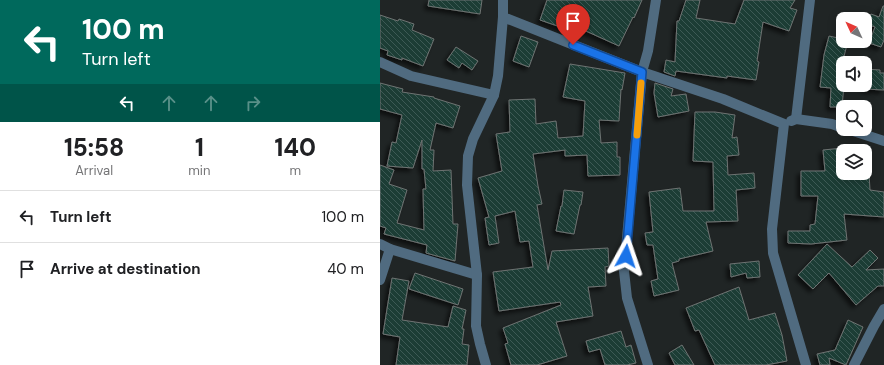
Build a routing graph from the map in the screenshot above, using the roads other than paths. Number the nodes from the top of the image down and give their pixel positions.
1 (503, 0) edge
2 (656, 0) edge
3 (810, 0) edge
4 (503, 17) junction
5 (380, 62) edge
6 (642, 72) junction
7 (494, 95) junction
8 (796, 119) junction
9 (784, 124) junction
10 (836, 125) edge
11 (869, 136) edge
12 (884, 141) edge
13 (380, 244) edge
14 (390, 249) junction
15 (477, 275) junction
16 (380, 280) edge
17 (884, 309) edge
18 (486, 365) edge
19 (648, 365) edge
20 (806, 365) edge
21 (854, 365) edge

1 - 4 street
2 - 6 street
3 - 8 street
4 - 6 street
4 - 7 street
5 - 7 street
6 - 9 street
6 - 19 street
7 - 15 street
8 - 9 street
8 - 10 street
9 - 20 street
11 - 12 street
13 - 14 street
14 - 15 street
14 - 16 street
15 - 18 street
17 - 21 street

